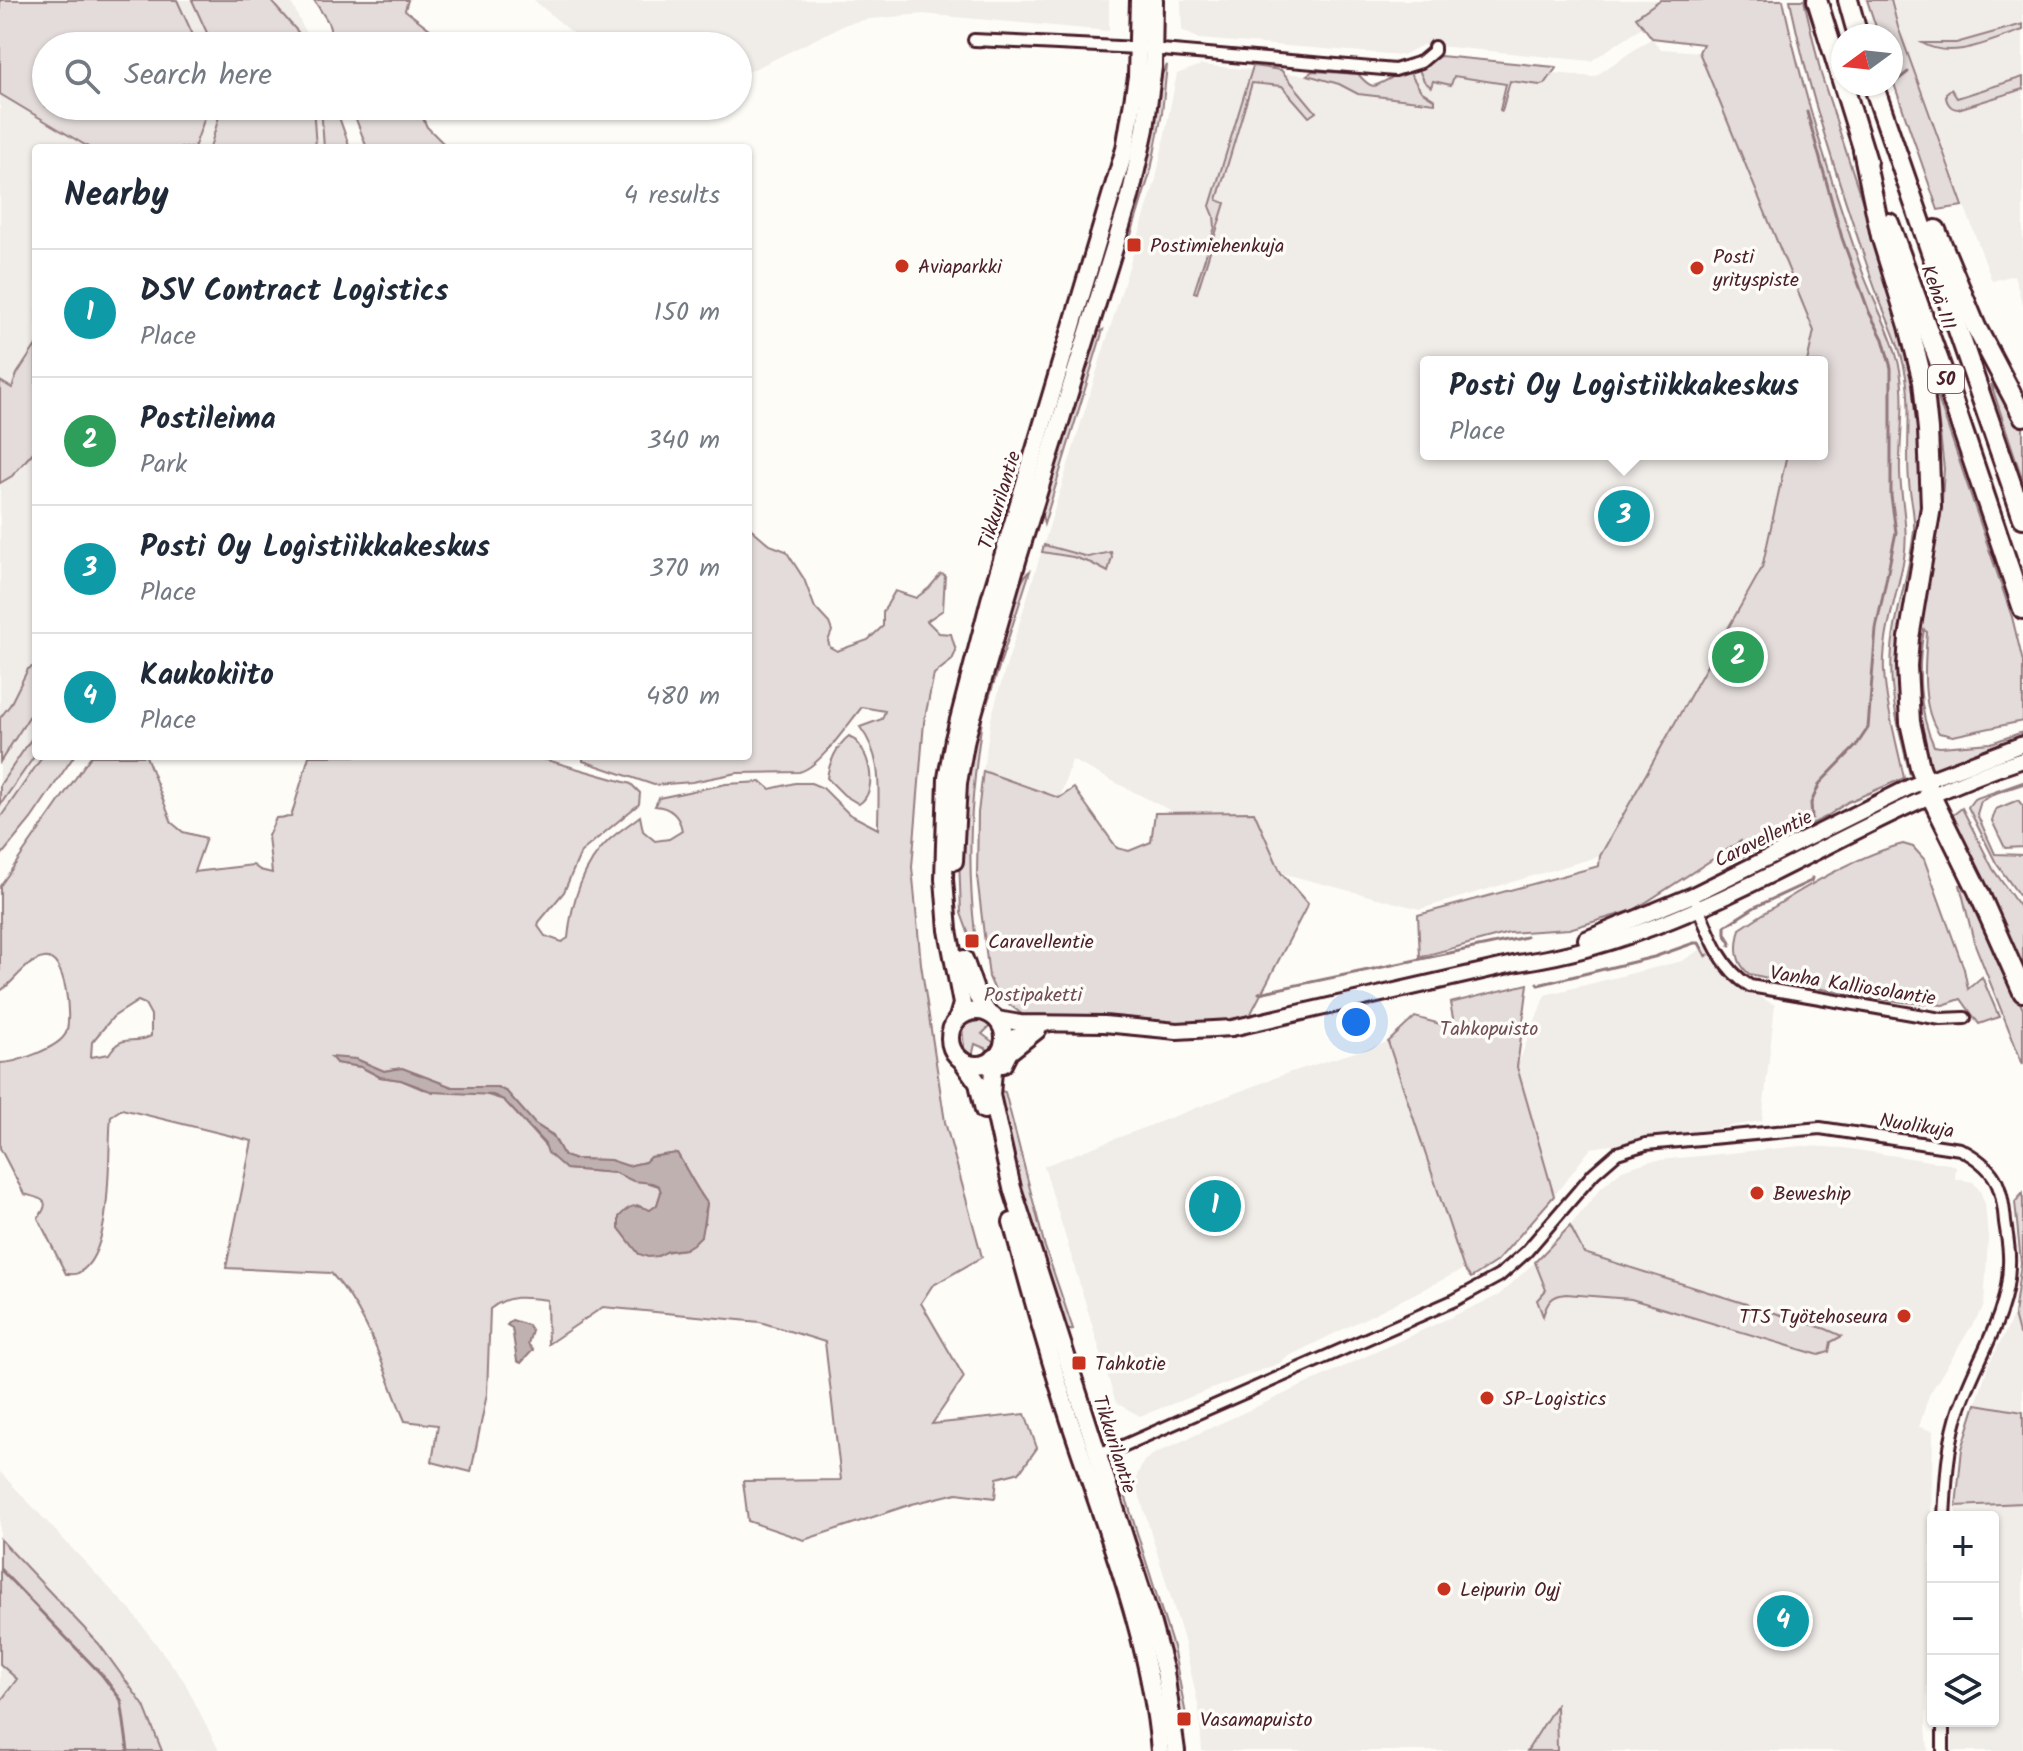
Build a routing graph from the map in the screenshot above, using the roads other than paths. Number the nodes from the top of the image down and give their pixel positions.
1 (1139, 0) edge
2 (1154, 0) edge
3 (1817, 0) edge
4 (1848, 0) edge
5 (1855, 24) edge
6 (974, 40) dead end
7 (1434, 47) dead end
8 (1146, 49) junction
9 (1877, 96) edge
10 (1863, 150) junction
11 (1900, 164) junction
12 (2023, 416) edge
13 (2023, 518) edge
14 (2023, 609) edge
15 (2023, 744) edge
16 (2023, 760) edge
17 (1928, 788) junction
18 (1696, 902) junction
19 (2023, 992) edge
20 (992, 1016) junction
21 (958, 1018) junction
22 (1965, 1018) dead end
23 (1076, 1022) junction
24 (1037, 1030) junction
25 (998, 1052) junction
26 (963, 1062) junction
27 (991, 1095) junction
28 (1090, 1456) junction
29 (1944, 1511) edge
30 (1943, 1727) edge
31 (1160, 1751) edge
32 (1176, 1751) edge
33 (1943, 1751) edge

1 - 8 main road, Tikkurilantie
2 - 8 main road, Tikkurilantie
3 - 10 highway, Kehä III / 50
4 - 5 highway
6 - 8 street
7 - 8 street
8 - 20 main road, Tikkurilantie
8 - 21 main road, Tikkurilantie
9 - 11 highway, Kehä III / 50
10 - 14 highway, Kehä III / 50
10 - 17 highway
11 - 12 highway
11 - 13 highway, Kehä III / 50
15 - 17 main road, Caravellentie
16 - 17 main road, Caravellentie
17 - 18 main road, Caravellentie
17 - 19 highway
18 - 22 street, Vanha Kalliosolantie
18 - 23 main road, Caravellentie
20 - 21 main road
20 - 23 main road, Caravellentie
20 - 25 main road
21 - 26 main road
23 - 24 main road, Caravellentie
24 - 25 main road, Caravellentie
24 - 27 main road
25 - 26 main road
25 - 27 main road, Tikkurilantie
26 - 28 main road, Tikkurilantie
27 - 28 main road, Tikkurilantie
28 - 29 street, Nuolikuja
28 - 31 main road, Tikkurilantie
28 - 32 main road, Tikkurilantie
30 - 33 street

